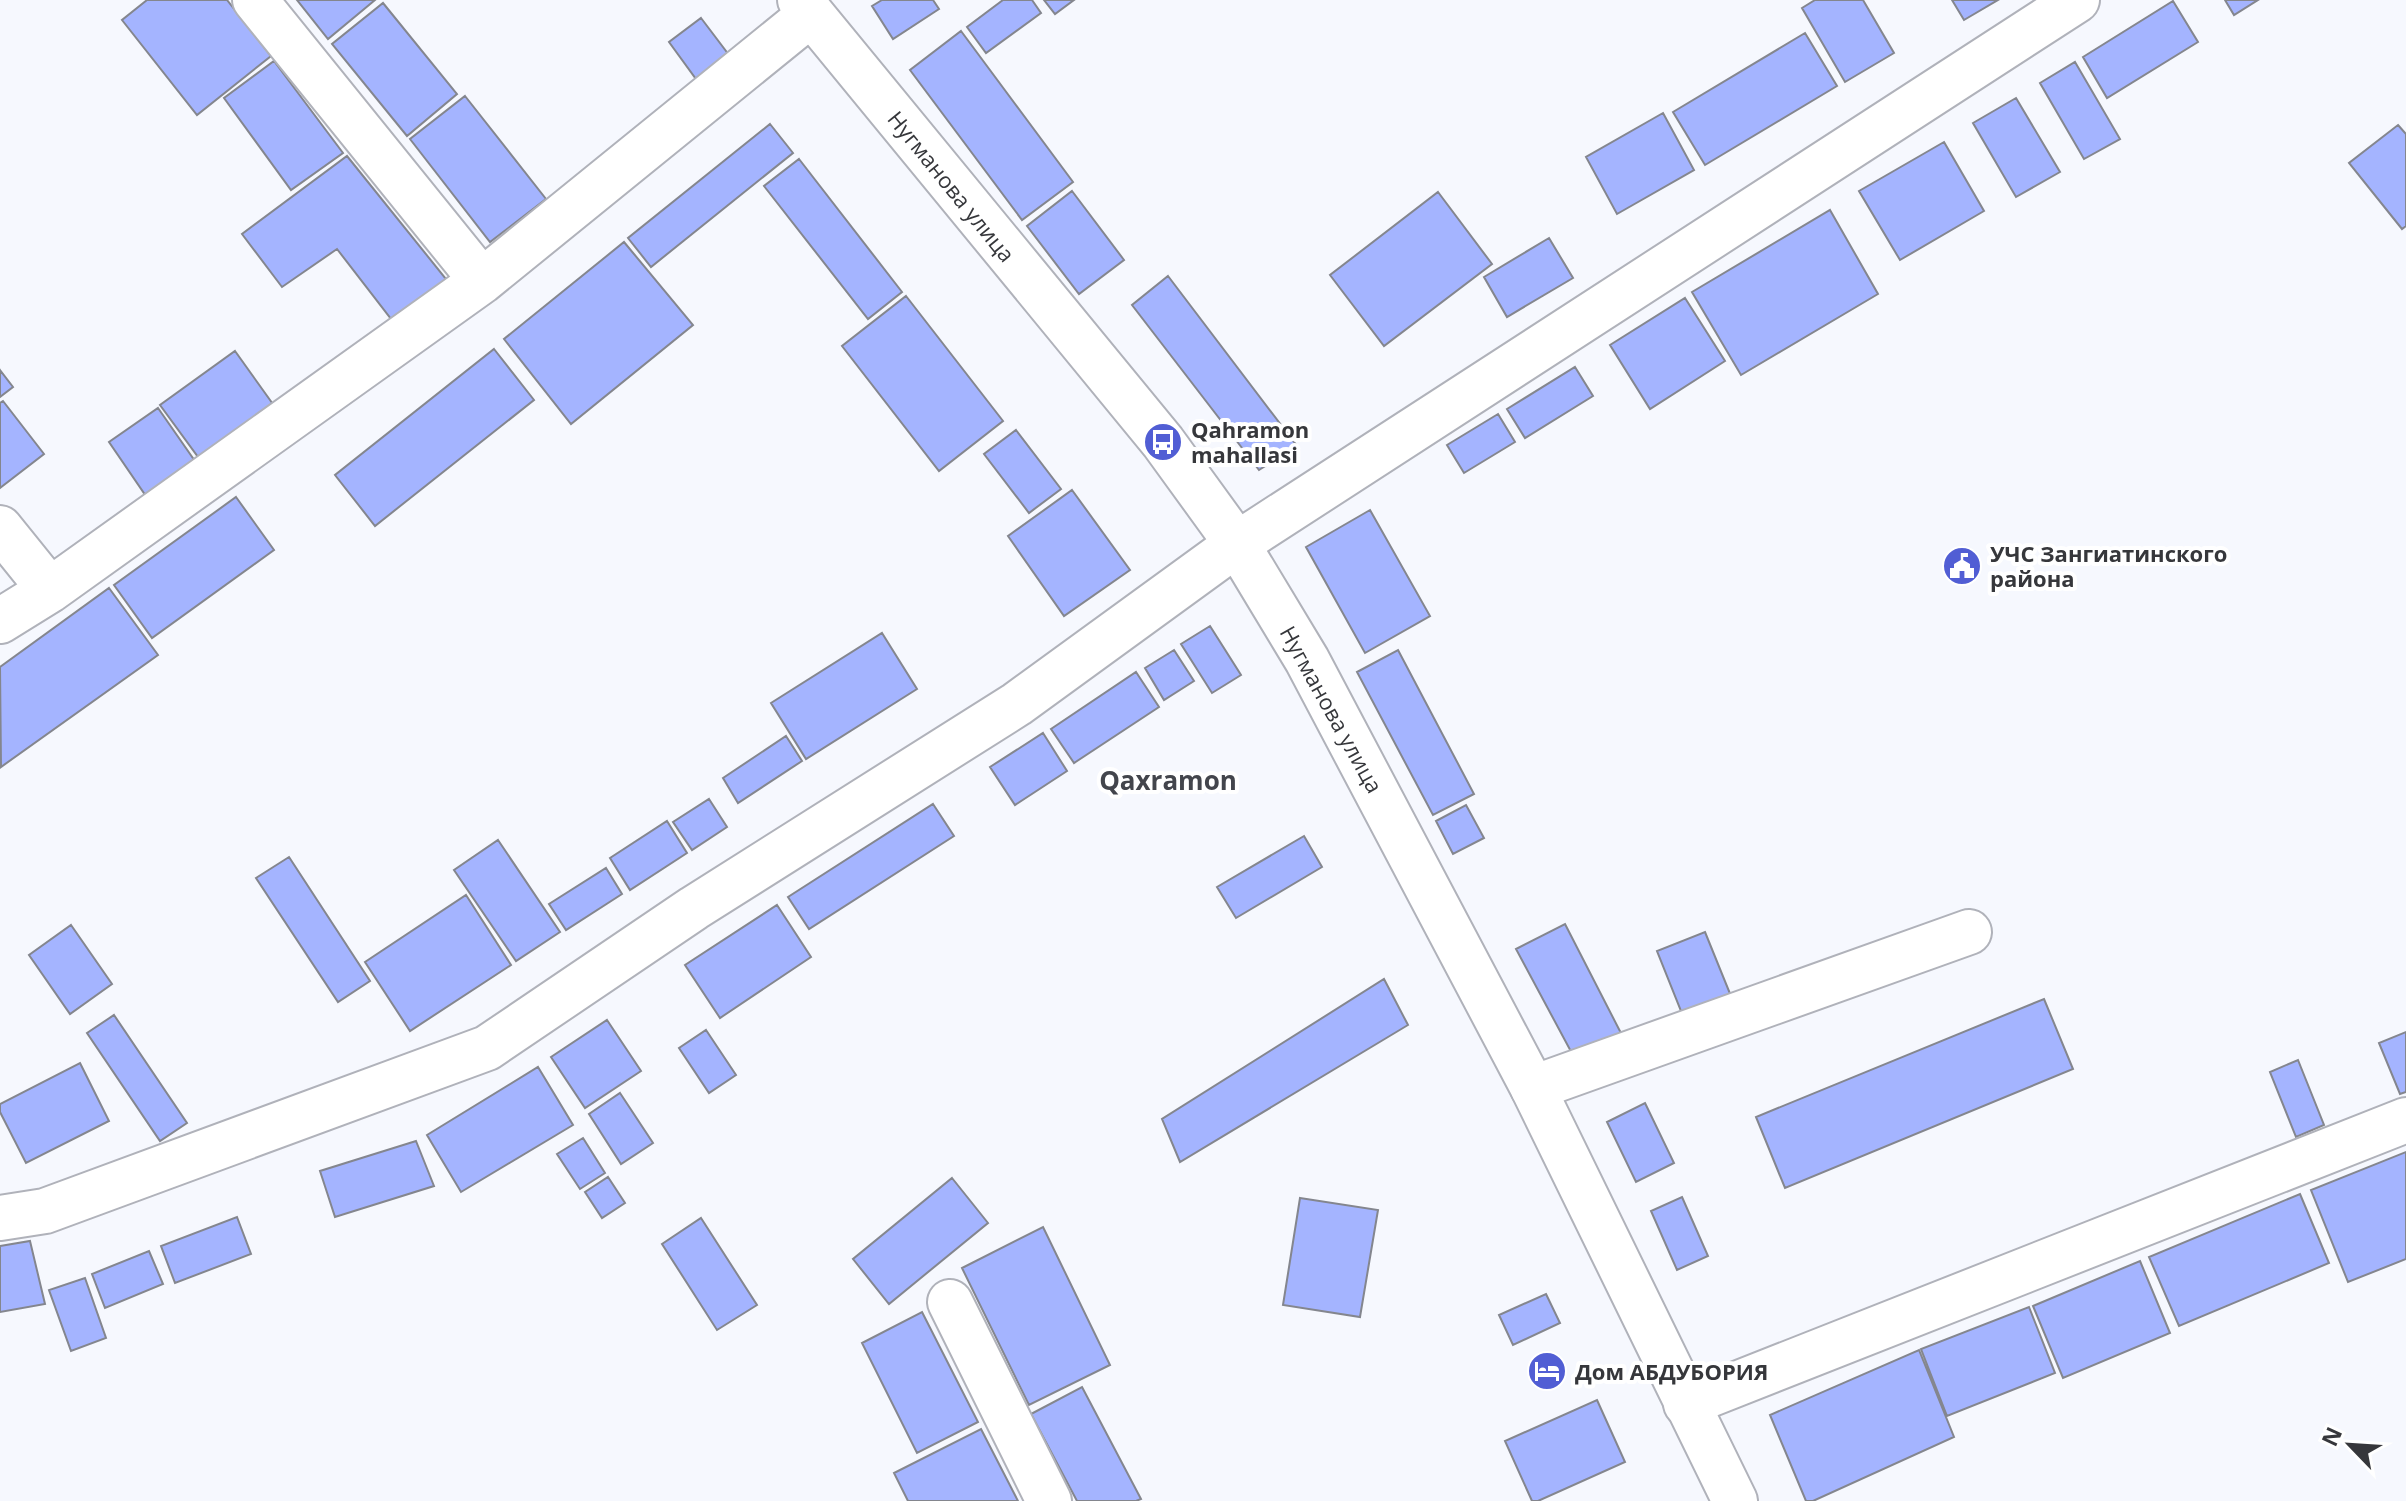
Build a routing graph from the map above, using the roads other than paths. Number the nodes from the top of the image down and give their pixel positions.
1 (255, 0) edge
2 (2077, 0) edge
3 (806, 7) edge
4 (482, 281) junction
5 (0, 528) edge
6 (1237, 544) junction
7 (50, 590) junction
8 (0, 621) edge
9 (1969, 932) dead end
10 (1533, 1088) junction
11 (2406, 1120) edge
12 (0, 1218) edge
13 (950, 1302) dead end
14 (1686, 1404) junction
15 (1049, 1501) edge
16 (1735, 1501) edge

1 - 4 street
2 - 6 street
3 - 4 street
3 - 6 street, Нугманова улица
4 - 7 street
5 - 7 street
6 - 10 street, Нугманова улица
6 - 12 street
7 - 8 street
9 - 10 street
10 - 14 street, Нугманова улица
11 - 14 street
13 - 15 street
14 - 16 street, Нугманова улица

